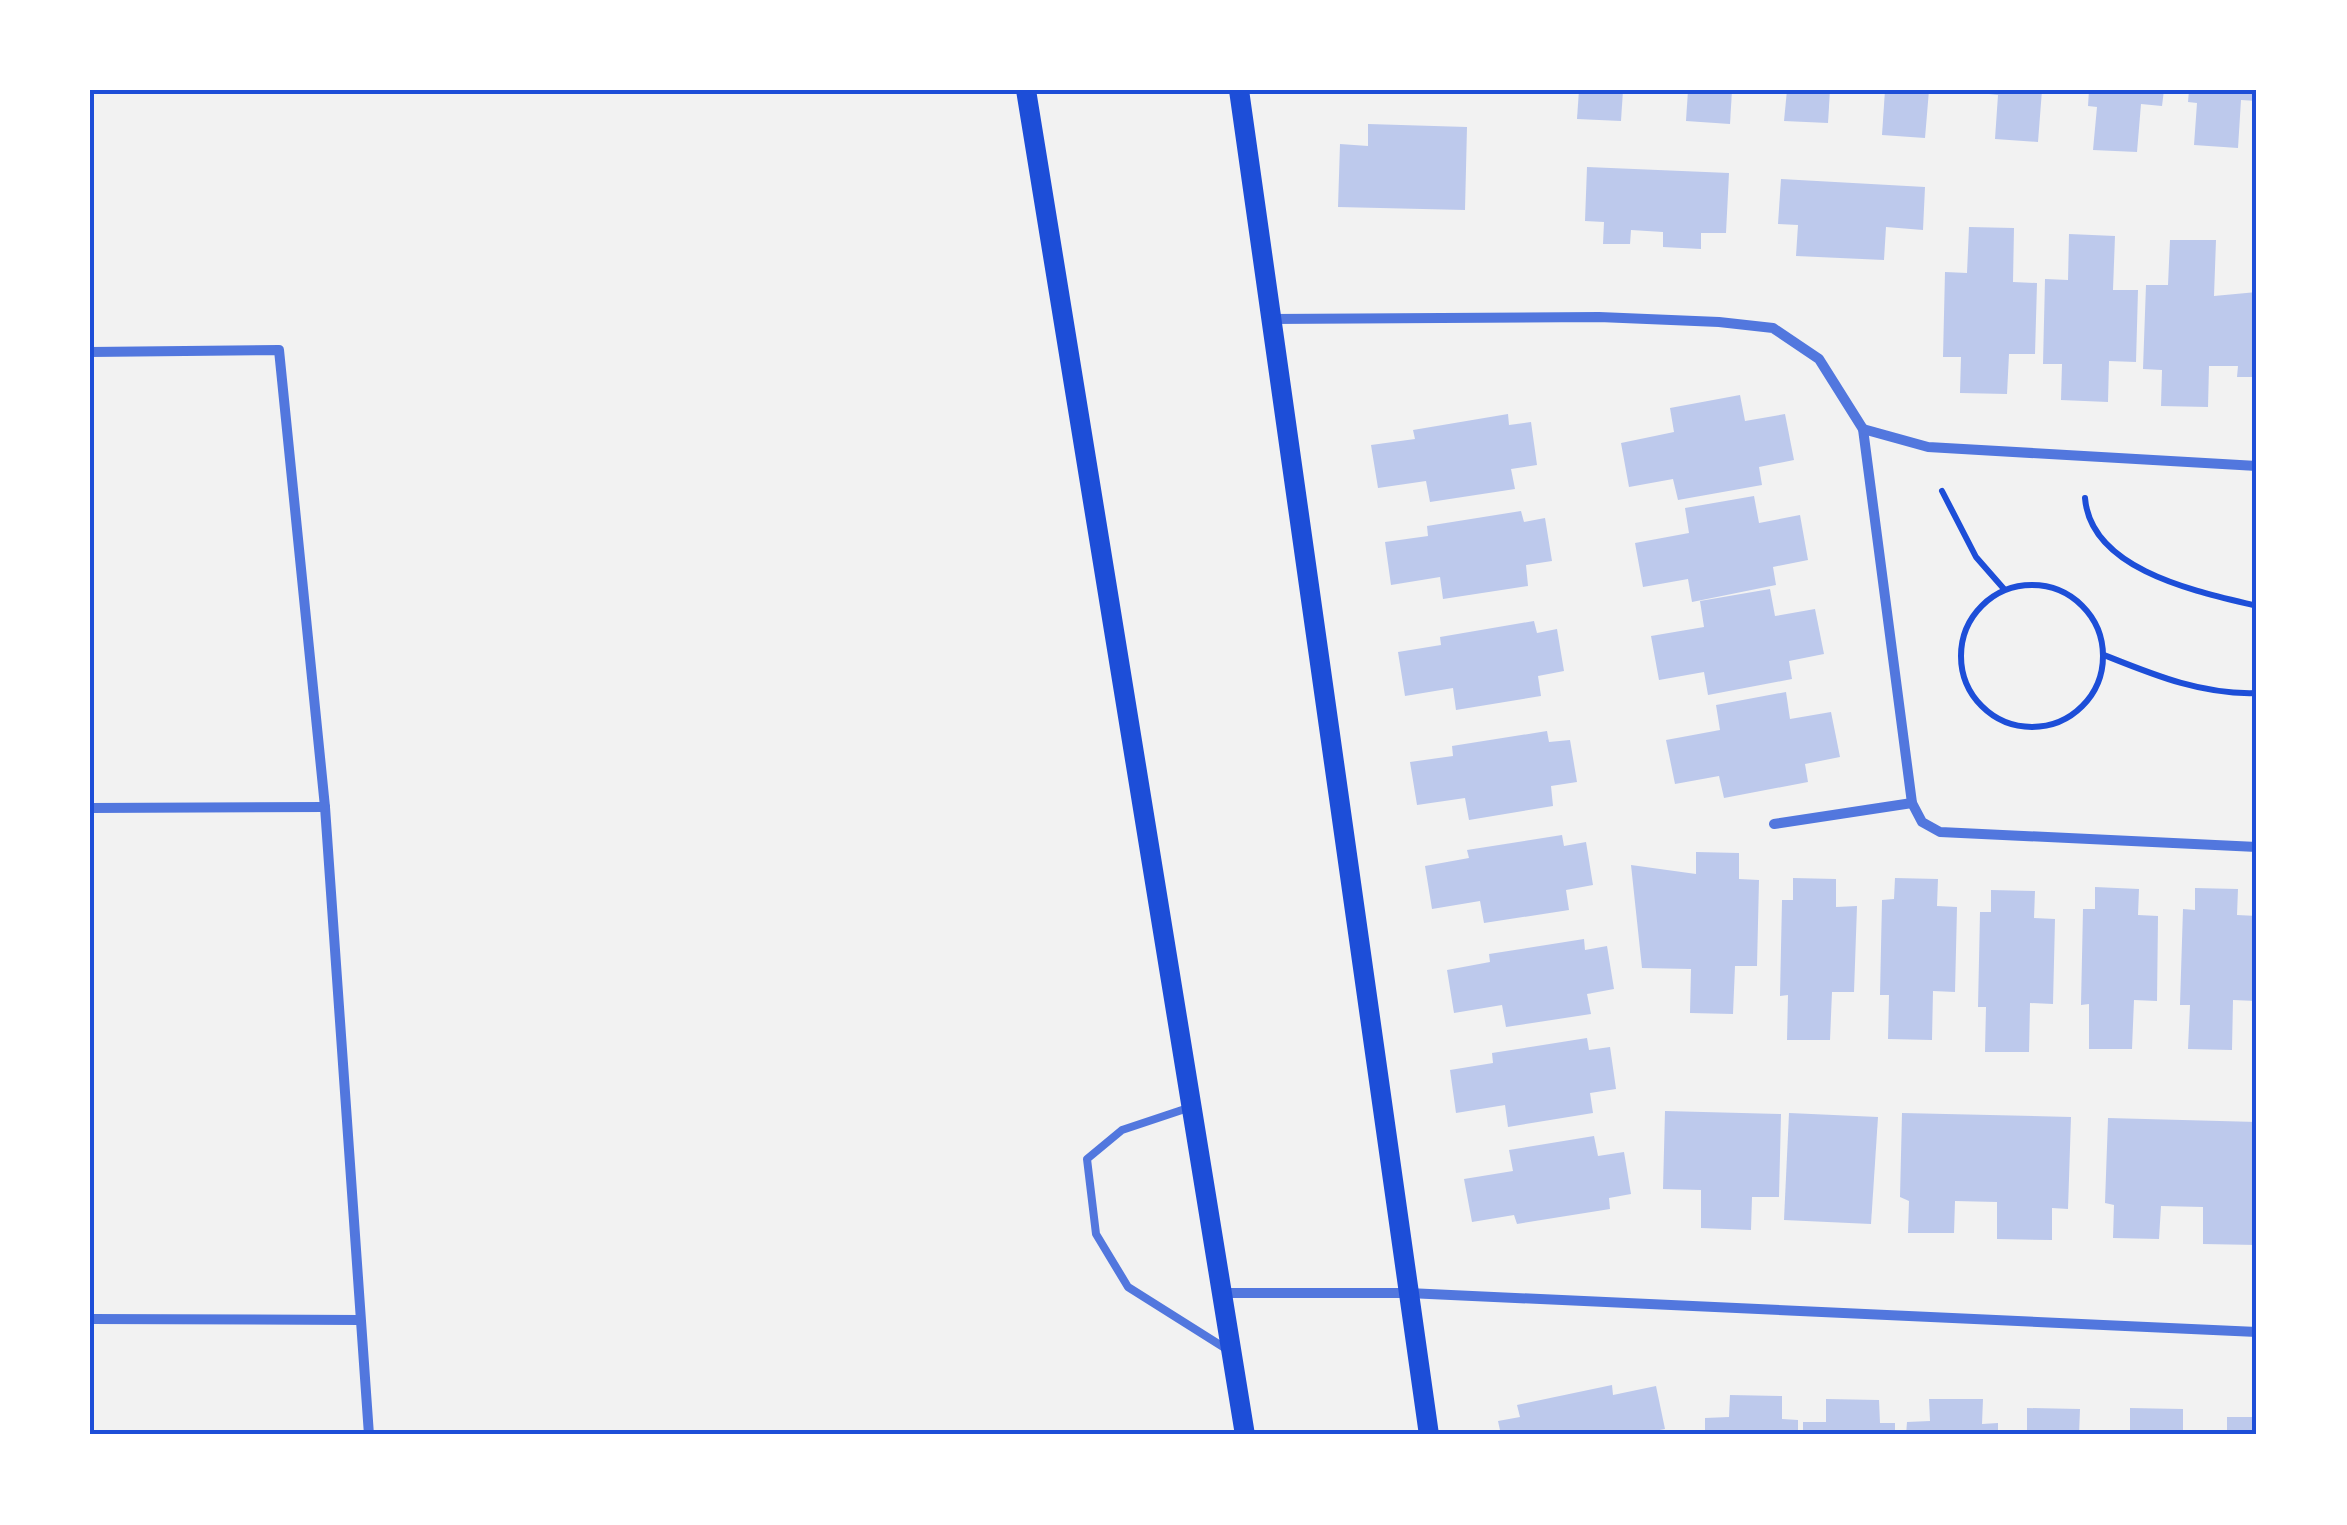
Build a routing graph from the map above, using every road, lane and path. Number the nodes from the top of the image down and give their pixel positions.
1 (1026, 90) edge
2 (1240, 90) edge
3 (1271, 319) junction
4 (90, 352) edge
5 (1864, 429) junction
6 (1928, 447) junction
7 (2085, 456) junction
8 (2257, 466) edge
9 (2004, 590) junction
10 (2257, 606) edge
11 (2104, 655) junction
12 (2257, 693) edge
13 (1912, 803) junction
14 (325, 806) junction
15 (90, 808) edge
16 (1774, 824) dead end
17 (2257, 847) edge
18 (1192, 1107) junction
19 (1220, 1294) junction
20 (1408, 1294) junction
21 (90, 1319) edge
22 (360, 1320) junction
23 (2257, 1332) edge
24 (1232, 1353) junction
25 (369, 1435) edge
26 (1244, 1435) edge
27 (1429, 1435) edge

1 - 18 main road
2 - 3 main road
3 - 5 street
3 - 20 main road
4 - 14 street
5 - 6 street
5 - 13 street
6 - 7 street
6 - 9 path
7 - 8 street
7 - 10 path
9 - 11 path
9 - 11 path
11 - 12 path
13 - 16 street
13 - 17 street
14 - 15 street
14 - 22 street
18 - 19 main road
18 - 24 lane
19 - 20 street
19 - 24 main road
20 - 23 street
20 - 27 main road
21 - 22 street
22 - 25 street
24 - 26 main road

